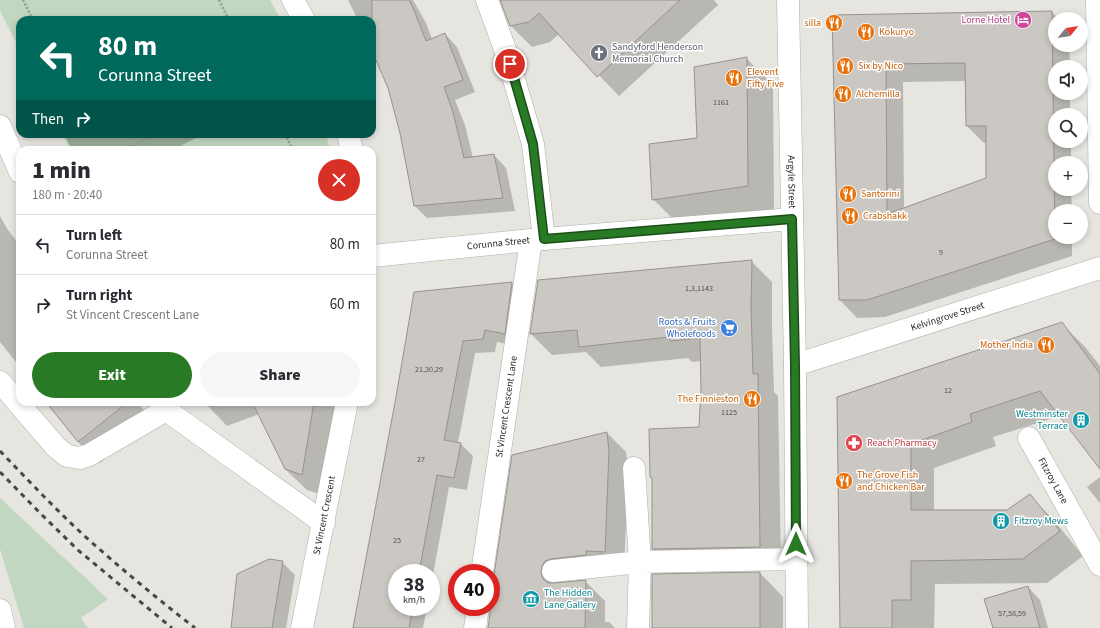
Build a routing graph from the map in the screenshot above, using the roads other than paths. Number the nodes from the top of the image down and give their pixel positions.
1 (293, 0) edge
2 (487, 0) edge
3 (788, 0) edge
4 (1097, 0) edge
5 (302, 16) edge
6 (0, 126) edge
7 (16, 163) edge
8 (1100, 203) edge
9 (792, 219) junction
10 (538, 240) junction
11 (376, 256) edge
12 (1100, 268) edge
13 (795, 365) junction
14 (0, 382) edge
15 (16, 401) edge
16 (21, 406) edge
17 (163, 406) edge
18 (346, 406) edge
19 (1029, 438) dead end
20 (634, 468) dead end
21 (324, 523) junction
22 (796, 559) junction
23 (640, 562) junction
24 (484, 564) edge
25 (1100, 565) edge
26 (553, 571) dead end
27 (0, 610) edge
28 (476, 616) edge
29 (4, 628) edge
30 (302, 628) edge
31 (474, 628) edge
32 (638, 628) edge
33 (797, 628) edge

1 - 5 street
2 - 10 street, St Vincent Crescent Lane
3 - 9 street, Argyle Street
4 - 8 street
6 - 7 street
9 - 10 street, Corunna Street
9 - 13 street, Argyle Street
10 - 11 street, Corunna Street
10 - 24 street, St Vincent Crescent Lane
12 - 13 street, Kelvingrove Street
13 - 22 street, Argyle Street
14 - 15 street
16 - 17 street
17 - 21 street
18 - 21 street, St Vincent Crescent
19 - 25 street, Fitzroy Lane
20 - 23 street
21 - 30 street, St Vincent Crescent
22 - 23 street
22 - 33 street, Argyle Street
23 - 26 street
23 - 32 street
27 - 29 street
28 - 31 street

